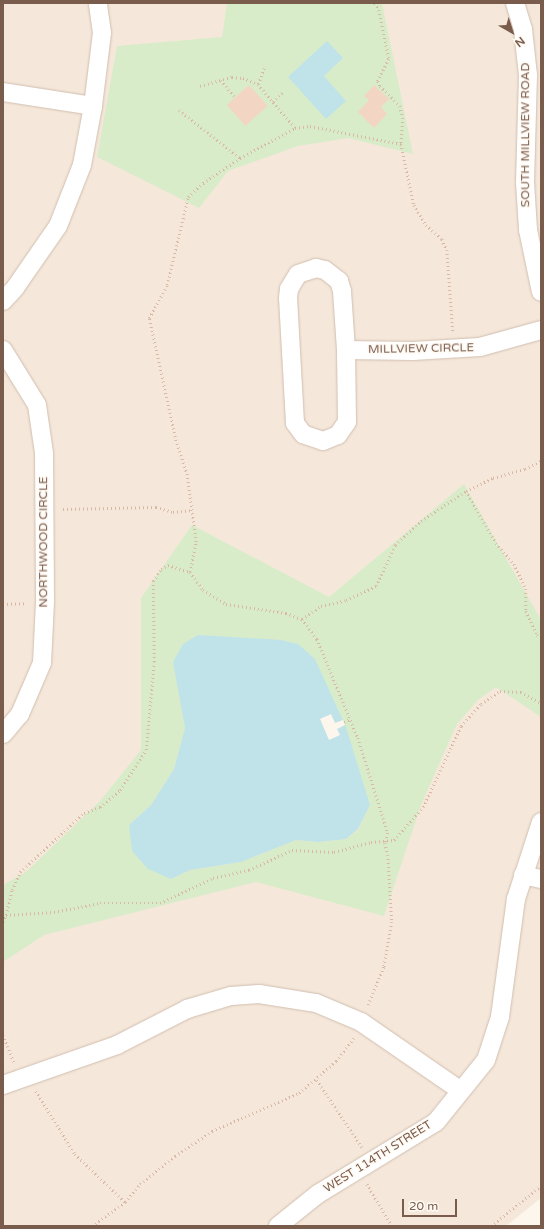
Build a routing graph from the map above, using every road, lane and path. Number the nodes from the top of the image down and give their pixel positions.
1 (98, 3) edge
2 (375, 3) edge
3 (515, 3) edge
4 (264, 68) dead end
5 (221, 79) junction
6 (258, 84) junction
7 (200, 86) dead end
8 (3, 92) edge
9 (282, 94) dead end
10 (235, 97) dead end
11 (273, 102) junction
12 (93, 106) junction
13 (179, 110) dead end
14 (295, 128) junction
15 (401, 144) junction
16 (240, 158) junction
17 (541, 292) edge
18 (3, 301) edge
19 (541, 330) edge
20 (447, 349) junction
21 (3, 350) edge
22 (346, 350) junction
23 (541, 461) edge
24 (466, 492) junction
25 (44, 509) junction
26 (193, 510) junction
27 (190, 572) junction
28 (45, 602) junction
29 (3, 604) edge
30 (302, 619) junction
31 (541, 637) edge
32 (541, 703) edge
33 (350, 719) junction
34 (344, 722) dead end
35 (3, 734) edge
36 (541, 822) edge
37 (385, 843) junction
38 (524, 875) junction
39 (541, 878) edge
40 (6, 915) junction
41 (3, 922) edge
42 (361, 1022) junction
43 (3, 1035) edge
44 (23, 1076) junction
45 (3, 1084) edge
46 (461, 1091) junction
47 (541, 1186) edge
48 (125, 1202) junction
49 (92, 1226) edge
50 (278, 1226) edge
51 (491, 1226) edge

1 - 12 street
2 - 15 path
3 - 17 street, SOUTH MILLVIEW ROAD
4 - 6 path
5 - 6 path
5 - 7 path
5 - 10 path
6 - 11 path
8 - 12 street
9 - 11 path
11 - 14 path
12 - 18 street
13 - 16 path
14 - 15 path
14 - 16 path
15 - 20 path
16 - 26 path
19 - 20 street, MILLVIEW CIRCLE
20 - 22 street, MILLVIEW CIRCLE
21 - 25 street, NORTHWOOD CIRCLE
22 - 22 street
23 - 24 path
24 - 30 path
24 - 31 path
25 - 26 path
25 - 28 street, NORTHWOOD CIRCLE
26 - 27 path
27 - 30 path
27 - 40 path
28 - 29 path
28 - 35 street, NORTHWOOD CIRCLE
30 - 33 path
32 - 37 path
33 - 34 path
33 - 37 path
36 - 38 street, WEST 114TH STREET
37 - 40 path
37 - 42 path
38 - 39 street
38 - 46 street, WEST 114TH STREET
40 - 41 path
42 - 44 street
42 - 46 street
42 - 48 path
43 - 44 path
44 - 45 street
44 - 48 path
46 - 50 street, WEST 114TH STREET
47 - 51 path
48 - 49 path

